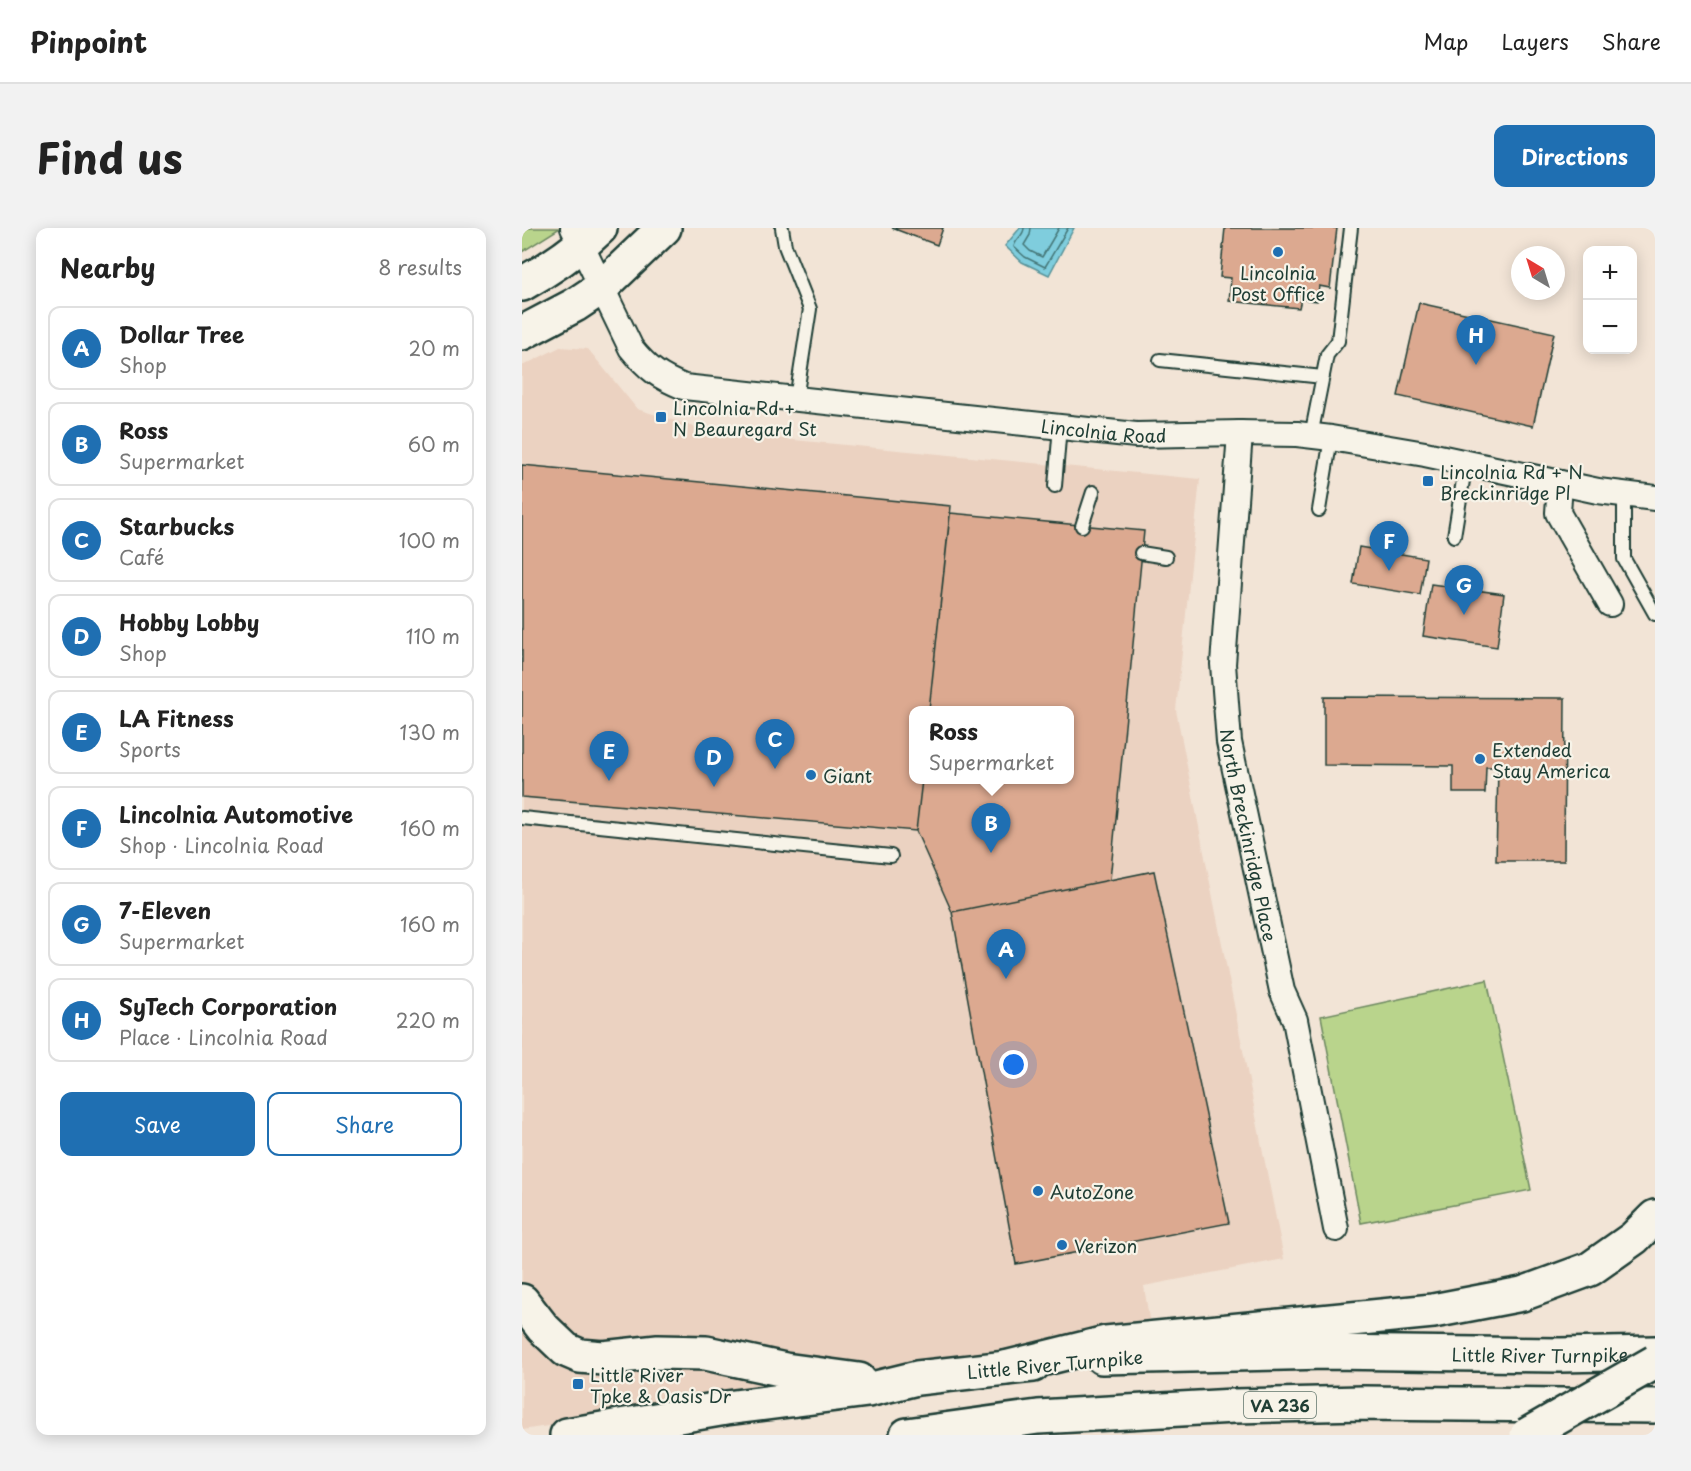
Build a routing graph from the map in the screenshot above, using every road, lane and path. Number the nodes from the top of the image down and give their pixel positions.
1 (663, 228) edge
2 (782, 228) edge
3 (1351, 228) edge
4 (585, 234) edge
5 (522, 284) edge
6 (602, 287) junction
7 (522, 333) edge
8 (1160, 360) dead end
9 (1323, 377) junction
10 (796, 399) junction
11 (1060, 426) junction
12 (1240, 433) junction
13 (1321, 437) junction
14 (1466, 462) junction
15 (1560, 483) junction
16 (1055, 486) dead end
17 (1093, 492) dead end
18 (1624, 495) junction
19 (1655, 498) edge
20 (1319, 510) dead end
21 (1082, 526) dead end
22 (1454, 536) dead end
23 (1142, 553) dead end
24 (1166, 556) dead end
25 (1610, 604) dead end
26 (1655, 614) edge
27 (522, 818) edge
28 (891, 856) dead end
29 (1655, 1216) edge
30 (1336, 1228) dead end
31 (522, 1301) edge
32 (1655, 1353) edge
33 (1655, 1362) edge
34 (1005, 1368) junction
35 (891, 1384) junction
36 (1655, 1406) edge
37 (567, 1435) edge
38 (907, 1435) edge
39 (1527, 1435) edge

1 - 6 main road
2 - 10 lane
3 - 9 lane
4 - 5 main road
4 - 6 street, Lincolnia Road
6 - 7 main road
6 - 10 street, Lincolnia Road
8 - 9 lane
9 - 13 lane
10 - 11 street, Lincolnia Road
11 - 12 street, Lincolnia Road
11 - 16 lane
12 - 13 street, Lincolnia Road
12 - 30 street, North Breckinridge Place
13 - 14 street, Lincolnia Road
13 - 20 lane
14 - 15 street, Lincolnia Road
14 - 22 lane
15 - 18 street, Lincolnia Road
15 - 25 street
17 - 21 lane
18 - 19 street, Lincolnia Road
18 - 26 lane
23 - 24 lane
27 - 28 lane
29 - 34 main road
31 - 35 main road
32 - 34 main road, Little River Turnpike
33 - 39 main road, bridge
34 - 35 main road, Little River Turnpike
35 - 37 main road, Little River Turnpike
36 - 38 main road, VA 236

